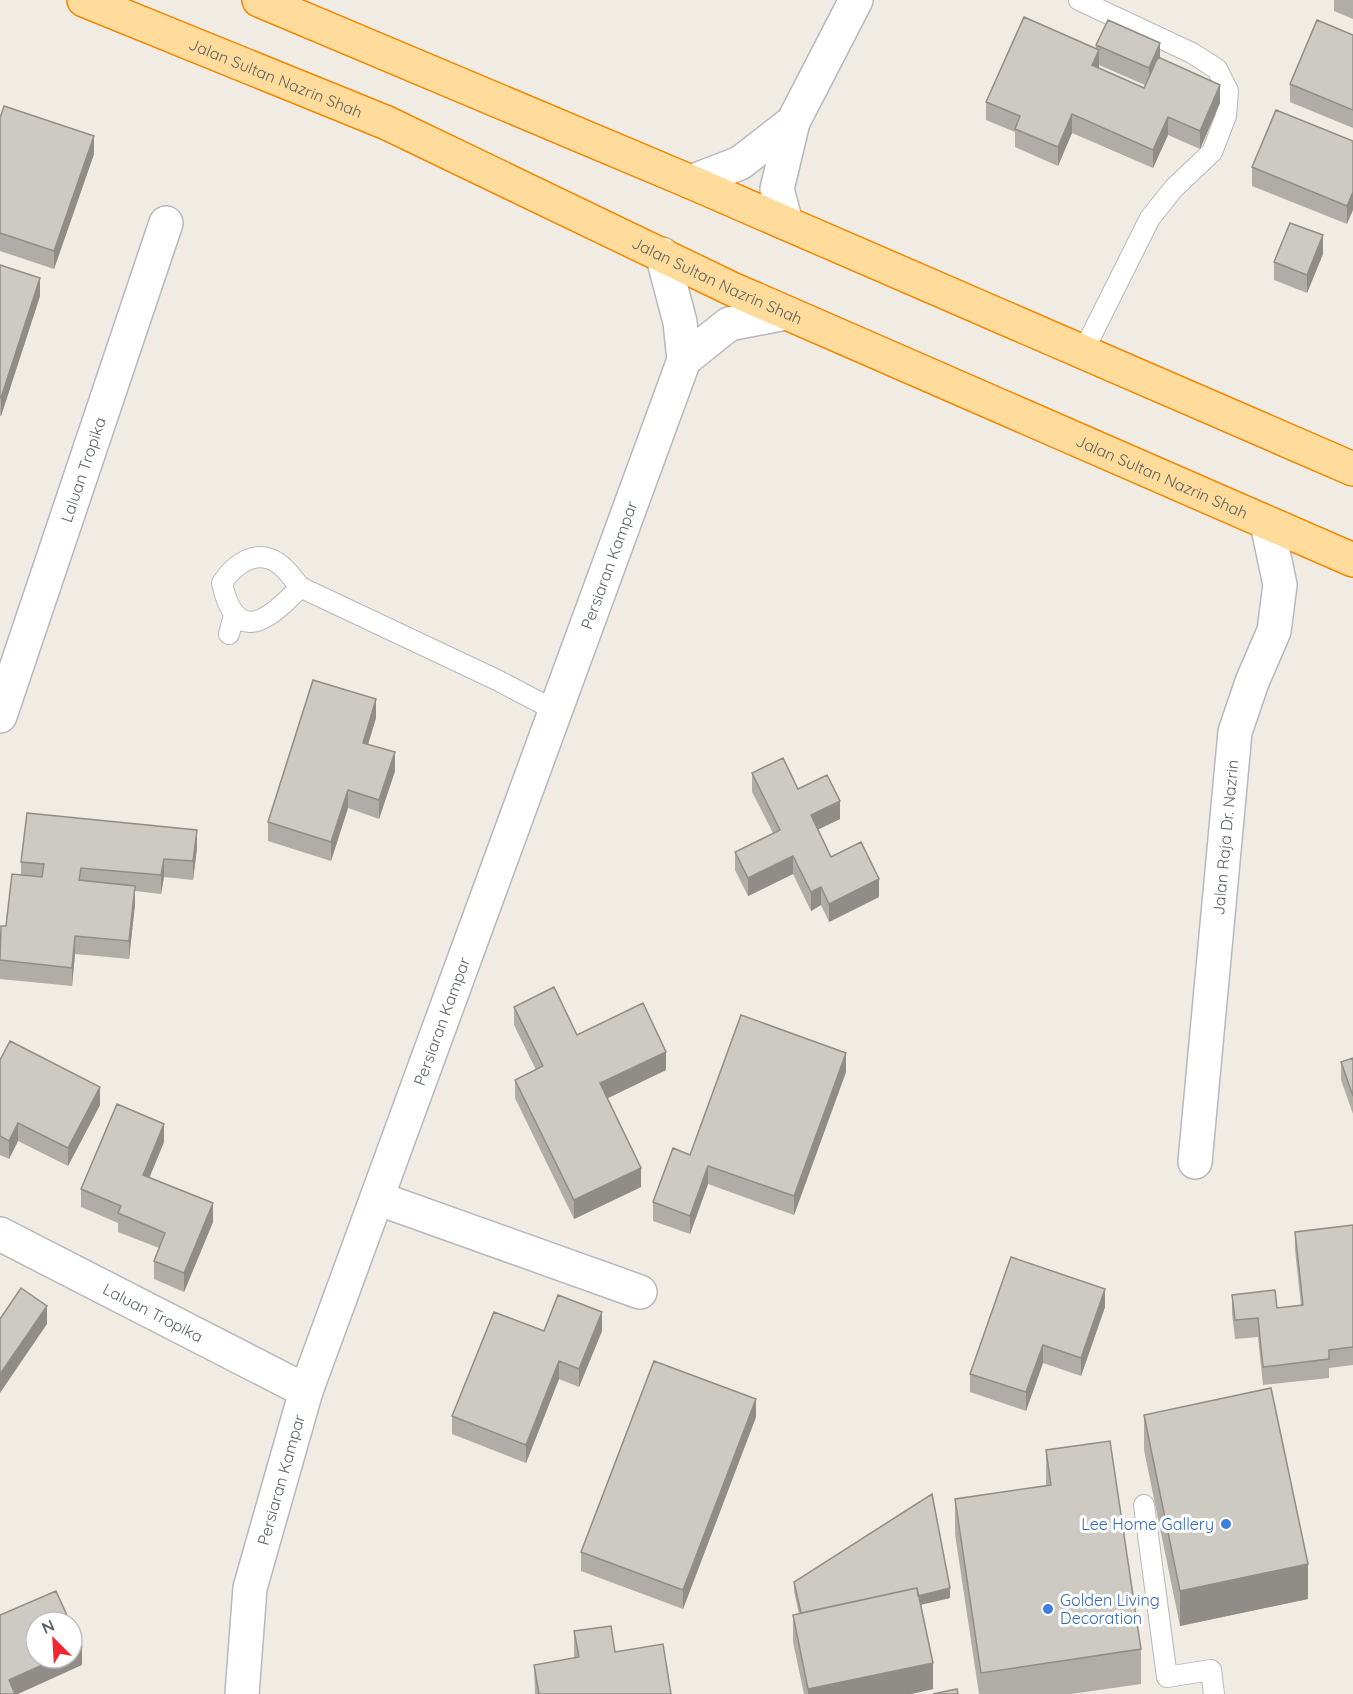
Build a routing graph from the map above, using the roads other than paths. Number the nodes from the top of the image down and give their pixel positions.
1 (84, 0) edge
2 (259, 0) edge
3 (856, 0) edge
4 (1080, 0) edge
5 (794, 122) junction
6 (691, 182) junction
7 (166, 223) dead end
8 (786, 223) junction
9 (662, 254) junction
10 (786, 313) junction
11 (1083, 352) junction
12 (684, 360) junction
13 (1353, 469) edge
14 (1267, 523) junction
15 (1353, 560) edge
16 (300, 587) junction
17 (234, 615) junction
18 (229, 634) dead end
19 (556, 711) junction
20 (0, 716) edge
21 (1196, 1162) dead end
22 (377, 1198) junction
23 (0, 1234) edge
24 (640, 1292) dead end
25 (306, 1391) junction
26 (1144, 1505) dead end
27 (242, 1694) edge
28 (1214, 1694) edge

1 - 9 highway, Jalan Sultan Nazrin Shah
2 - 6 highway
3 - 5 street
4 - 11 lane
5 - 6 street
5 - 8 street
6 - 8 highway
7 - 20 street, Laluan Tropika
8 - 11 highway
9 - 10 highway, Jalan Sultan Nazrin Shah
9 - 12 street, Persiaran Kampar
10 - 12 street
10 - 14 highway, Jalan Sultan Nazrin Shah
11 - 13 highway
12 - 19 street, Persiaran Kampar
14 - 15 highway, Jalan Sultan Nazrin Shah
14 - 21 street, Jalan Raja Dr. Nazrin
16 - 17 lane
16 - 17 lane
16 - 19 lane
17 - 18 lane
19 - 22 street, Persiaran Kampar
22 - 24 street
22 - 25 street, Persiaran Kampar
23 - 25 street, Laluan Tropika
25 - 27 street, Persiaran Kampar
26 - 28 lane

